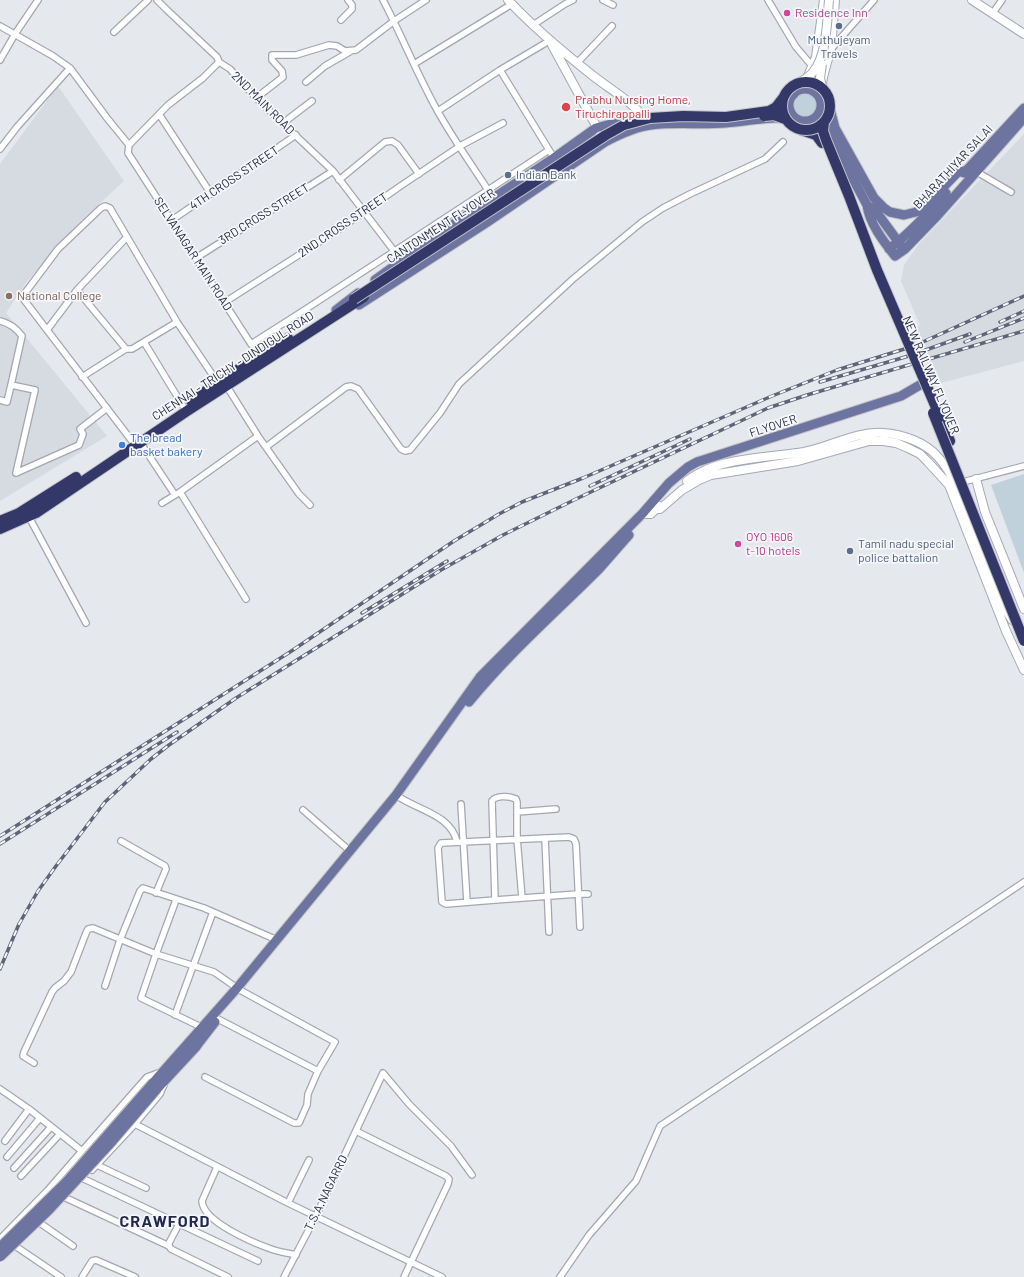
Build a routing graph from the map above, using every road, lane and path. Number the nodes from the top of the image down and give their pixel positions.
1 (38, 0) edge
2 (148, 0) edge
3 (157, 0) edge
4 (348, 0) edge
5 (383, 0) edge
6 (426, 0) edge
7 (573, 0) edge
8 (603, 0) edge
9 (768, 0) edge
10 (824, 0) edge
11 (829, 0) edge
12 (834, 0) edge
13 (874, 0) edge
14 (972, 0) edge
15 (980, 0) edge
16 (1002, 0) edge
17 (510, 2) edge
18 (613, 5) dead end
19 (995, 10) junction
20 (341, 20) dead end
21 (394, 21) junction
22 (533, 25) junction
23 (0, 26) edge
24 (612, 26) dead end
25 (1024, 29) edge
26 (114, 32) dead end
27 (15, 34) junction
28 (1024, 34) edge
29 (549, 41) junction
30 (818, 48) junction
31 (831, 48) junction
32 (351, 51) junction
33 (0, 60) edge
34 (219, 62) junction
35 (577, 63) junction
36 (414, 64) junction
37 (813, 67) junction
38 (70, 68) junction
39 (500, 70) junction
40 (306, 82) dead end
41 (822, 87) junction
42 (797, 89) junction
43 (256, 98) junction
44 (783, 98) junction
45 (312, 101) dead end
46 (824, 105) junction
47 (1024, 108) edge
48 (438, 111) junction
49 (159, 114) junction
50 (643, 116) junction
51 (1024, 118) edge
52 (785, 119) junction
53 (824, 122) junction
54 (283, 123) junction
55 (504, 123) dead end
56 (803, 124) junction
57 (650, 125) junction
58 (596, 128) junction
59 (296, 135) junction
60 (830, 136) junction
61 (603, 142) junction
62 (783, 142) dead end
63 (129, 144) junction
64 (460, 146) junction
65 (0, 149) edge
66 (552, 154) junction
67 (333, 170) junction
68 (967, 170) junction
69 (977, 172) junction
70 (419, 174) junction
71 (339, 180) junction
72 (488, 190) junction
73 (1011, 192) dead end
74 (211, 194) junction
75 (867, 205) junction
76 (364, 211) junction
77 (172, 220) junction
78 (127, 237) junction
79 (899, 242) junction
80 (889, 249) junction
81 (905, 249) junction
82 (395, 251) junction
83 (196, 258) junction
84 (402, 260) junction
85 (77, 290) junction
86 (355, 300) junction
87 (225, 302) junction
88 (336, 312) junction
89 (0, 321) edge
90 (177, 322) junction
91 (47, 330) junction
92 (144, 342) junction
93 (251, 344) junction
94 (126, 349) junction
95 (263, 358) junction
96 (82, 377) junction
97 (222, 383) junction
98 (11, 385) junction
99 (924, 386) junction
100 (0, 400) edge
101 (183, 406) junction
102 (107, 408) junction
103 (258, 436) junction
104 (136, 442) junction
105 (266, 447) junction
106 (1024, 466) edge
107 (94, 470) junction
108 (976, 479) junction
109 (952, 485) junction
110 (178, 494) junction
111 (162, 503) dead end
112 (310, 505) dead end
113 (653, 507) junction
114 (29, 517) junction
115 (0, 521) edge
116 (0, 529) edge
117 (246, 599) dead end
118 (1024, 609) edge
119 (86, 623) dead end
120 (1024, 624) edge
121 (1024, 630) edge
122 (1006, 631) junction
123 (1024, 641) edge
124 (1024, 670) edge
125 (397, 796) junction
126 (462, 804) dead end
127 (556, 809) dead end
128 (304, 810) dead end
129 (517, 812) junction
130 (517, 838) junction
131 (545, 838) junction
132 (493, 840) junction
133 (121, 841) dead end
134 (457, 842) junction
135 (464, 842) junction
136 (350, 852) junction
137 (1024, 882) edge
138 (156, 893) junction
139 (578, 894) junction
140 (588, 894) dead end
141 (547, 896) junction
142 (522, 898) junction
143 (176, 900) junction
144 (494, 900) junction
145 (467, 902) junction
146 (212, 912) junction
147 (580, 927) dead end
148 (549, 932) dead end
149 (120, 940) junction
150 (277, 940) junction
151 (156, 954) junction
152 (192, 964) junction
153 (105, 986) dead end
154 (238, 989) junction
155 (175, 1015) junction
156 (218, 1019) junction
157 (203, 1028) junction
158 (196, 1040) junction
159 (34, 1063) dead end
160 (318, 1071) junction
161 (163, 1076) junction
162 (205, 1077) dead end
163 (155, 1086) junction
164 (0, 1089) edge
165 (29, 1109) junction
166 (40, 1118) junction
167 (135, 1124) junction
168 (51, 1127) junction
169 (356, 1131) junction
170 (60, 1134) junction
171 (5, 1141) dead end
172 (82, 1151) junction
173 (7, 1157) dead end
174 (309, 1160) dead end
175 (97, 1165) junction
176 (217, 1167) junction
177 (14, 1168) dead end
178 (472, 1175) dead end
179 (22, 1176) dead end
180 (84, 1179) junction
181 (146, 1188) dead end
182 (66, 1198) junction
183 (288, 1203) junction
184 (316, 1216) junction
185 (40, 1223) junction
186 (179, 1224) junction
187 (15, 1246) junction
188 (73, 1246) dead end
189 (169, 1246) junction
190 (0, 1247) edge
191 (296, 1255) junction
192 (0, 1257) edge
193 (0, 1261) edge
194 (258, 1261) dead end
195 (411, 1262) junction
196 (62, 1277) edge
197 (82, 1277) edge
198 (135, 1277) edge
199 (228, 1277) edge
200 (284, 1277) edge
201 (404, 1277) edge
202 (442, 1277) edge
203 (560, 1277) edge

1 - 27 street
2 - 26 street
3 - 34 street, 2ND MAIN ROAD
4 - 20 street
5 - 21 street
6 - 21 street
7 - 22 street
8 - 18 street
9 - 37 street
10 - 30 street
11 - 42 street, bridge
12 - 31 street
12 - 41 street, bridge
13 - 31 street
14 - 28 street
15 - 19 street
16 - 19 street
17 - 22 street
17 - 36 street
19 - 25 street
21 - 32 street
21 - 36 street
22 - 29 street
23 - 27 street
24 - 35 street
27 - 33 street
27 - 38 street
29 - 35 street
29 - 39 street
29 - 58 street
30 - 31 street
30 - 37 street
31 - 46 street
32 - 40 street
32 - 43 street
34 - 43 street, 2ND MAIN ROAD
34 - 49 street
35 - 50 street
36 - 48 street
37 - 42 street
38 - 63 street
38 - 65 street
39 - 48 street
39 - 66 street
41 - 42 highway, bridge
41 - 46 highway, bridge
42 - 44 highway, CANTONMENT FLYOVER, bridge
42 - 46 main road
42 - 50 main road
42 - 56 main road
43 - 54 street, 2ND MAIN ROAD
44 - 52 highway, bridge
44 - 86 highway, CANTONMENT FLYOVER, bridge
45 - 54 street
46 - 53 highway, bridge
46 - 56 main road
46 - 60 main road
46 - 68 main road
47 - 68 main road, BHARATHIYAR SALAI
48 - 64 street
49 - 63 street
49 - 74 street
50 - 57 street
50 - 58 main road
51 - 69 main road, BHARATHIYAR SALAI
52 - 56 highway, NEW RAILWAY FLYOVER, bridge
52 - 61 highway, CANTONMENT FLYOVER, bridge
53 - 56 highway, bridge
53 - 99 highway, NEW RAILWAY FLYOVER, bridge
54 - 59 street, 2ND MAIN ROAD
55 - 64 street, 2ND CROSS STREET
56 - 57 main road
56 - 60 main road
56 - 99 highway, NEW RAILWAY FLYOVER
57 - 61 main road
58 - 61 street
58 - 66 main road
59 - 67 street, 2ND MAIN ROAD
59 - 74 street, 4TH CROSS STREET
60 - 75 main road
61 - 86 highway, CANTONMENT FLYOVER, bridge
61 - 88 main road
62 - 105 street
63 - 77 street, SELVANAGAR MAIN ROAD
64 - 70 street, 2ND CROSS STREET
64 - 72 street
66 - 72 street
66 - 84 main road
67 - 71 street, 2ND MAIN ROAD
67 - 83 street, 3RD CROSS STREET
68 - 79 main road, BHARATHIYAR SALAI
69 - 73 street
69 - 81 main road, BHARATHIYAR SALAI
70 - 71 street
70 - 76 street, 2ND CROSS STREET
71 - 76 street, 2ND MAIN ROAD
72 - 82 street
74 - 77 street, 4TH CROSS STREET
75 - 79 main road
75 - 80 main road
76 - 82 street, 2ND MAIN ROAD
76 - 87 street, 2ND CROSS STREET
77 - 83 street, SELVANAGAR MAIN ROAD
78 - 85 street
78 - 90 street
78 - 91 street
79 - 80 main road, BHARATHIYAR SALAI
79 - 81 main road
80 - 81 main road
82 - 84 street, 2ND MAIN ROAD
82 - 93 street
83 - 87 street, SELVANAGAR MAIN ROAD
84 - 88 main road
85 - 91 street
85 - 94 street
86 - 88 highway, CANTONMENT FLYOVER
87 - 93 street, SELVANAGAR MAIN ROAD
88 - 95 highway, CHENNAI - TRICHY - DINDIGUL ROAD
89 - 98 street
90 - 92 street
90 - 97 street
91 - 96 street
92 - 94 street
92 - 101 street
93 - 95 street, SELVANAGAR MAIN ROAD
94 - 96 street
95 - 97 highway, CHENNAI - TRICHY - DINDIGUL ROAD
96 - 102 street
97 - 101 highway, CHENNAI - TRICHY - DINDIGUL ROAD
97 - 103 street
97 - 104 highway, CHENNAI - TRICHY - DINDIGUL ROAD
98 - 100 street
98 - 102 street
99 - 113 main road, FLYOVER
99 - 120 highway, NEW RAILWAY FLYOVER, bridge
99 - 123 highway, NEW RAILWAY FLYOVER, bridge
101 - 104 highway, CHENNAI - TRICHY - DINDIGUL ROAD
102 - 104 street
103 - 105 street
103 - 110 street
104 - 107 highway, CHENNAI - TRICHY - DINDIGUL ROAD
104 - 110 street
105 - 112 street
106 - 108 street
107 - 114 highway, CHENNAI - TRICHY - DINDIGUL ROAD
107 - 115 highway, CHENNAI - TRICHY - DINDIGUL ROAD
108 - 109 street
108 - 118 street
109 - 113 street
109 - 121 street
109 - 122 street
110 - 111 street
110 - 117 street
113 - 125 main road, FLYOVER
114 - 116 highway, CHENNAI - TRICHY - DINDIGUL ROAD
114 - 119 street
122 - 123 street
122 - 124 street
125 - 134 street
125 - 136 main road
125 - 154 main road
126 - 135 street
127 - 129 street
128 - 136 street
129 - 130 street
129 - 132 street
130 - 131 street
130 - 132 street
130 - 142 street
131 - 139 street
131 - 141 street
132 - 135 street
132 - 144 street
133 - 138 street
134 - 135 street
134 - 145 street
135 - 145 street
136 - 150 main road
137 - 203 street
138 - 143 street
138 - 149 street
139 - 140 street
139 - 141 street
139 - 147 street
141 - 142 street
141 - 148 street
142 - 144 street
143 - 146 street
143 - 151 street
144 - 145 street
146 - 150 street
146 - 152 street
149 - 151 street
149 - 153 street
149 - 159 street
150 - 154 main road
151 - 152 street
151 - 155 street
152 - 154 street
152 - 155 street
154 - 156 main road
154 - 157 main road
154 - 160 street
155 - 157 street
156 - 158 main road
156 - 160 street
157 - 158 main road
158 - 161 main road
160 - 162 street
161 - 163 main road
161 - 167 street
161 - 172 street
163 - 190 main road, bridge
163 - 192 main road, bridge
164 - 165 street
165 - 166 street
165 - 171 street
166 - 168 street
166 - 173 street
167 - 175 street
167 - 176 street
168 - 170 street
168 - 177 street
169 - 178 street, T.S.A.NAGARRD
169 - 184 street, T.S.A.NAGARRD
169 - 195 street
170 - 172 street
170 - 179 street
172 - 187 street
174 - 183 street
175 - 180 street
175 - 181 street
176 - 183 street
176 - 191 street
180 - 182 street
180 - 186 street
182 - 185 street
182 - 189 street
183 - 184 street
184 - 191 street, T.S.A.NAGARRD
184 - 195 street
185 - 187 street
185 - 188 street
186 - 189 street
186 - 194 street
187 - 193 street
187 - 196 street
189 - 199 street
191 - 200 street, T.S.A.NAGARRD
195 - 201 street
195 - 202 street
197 - 198 street

